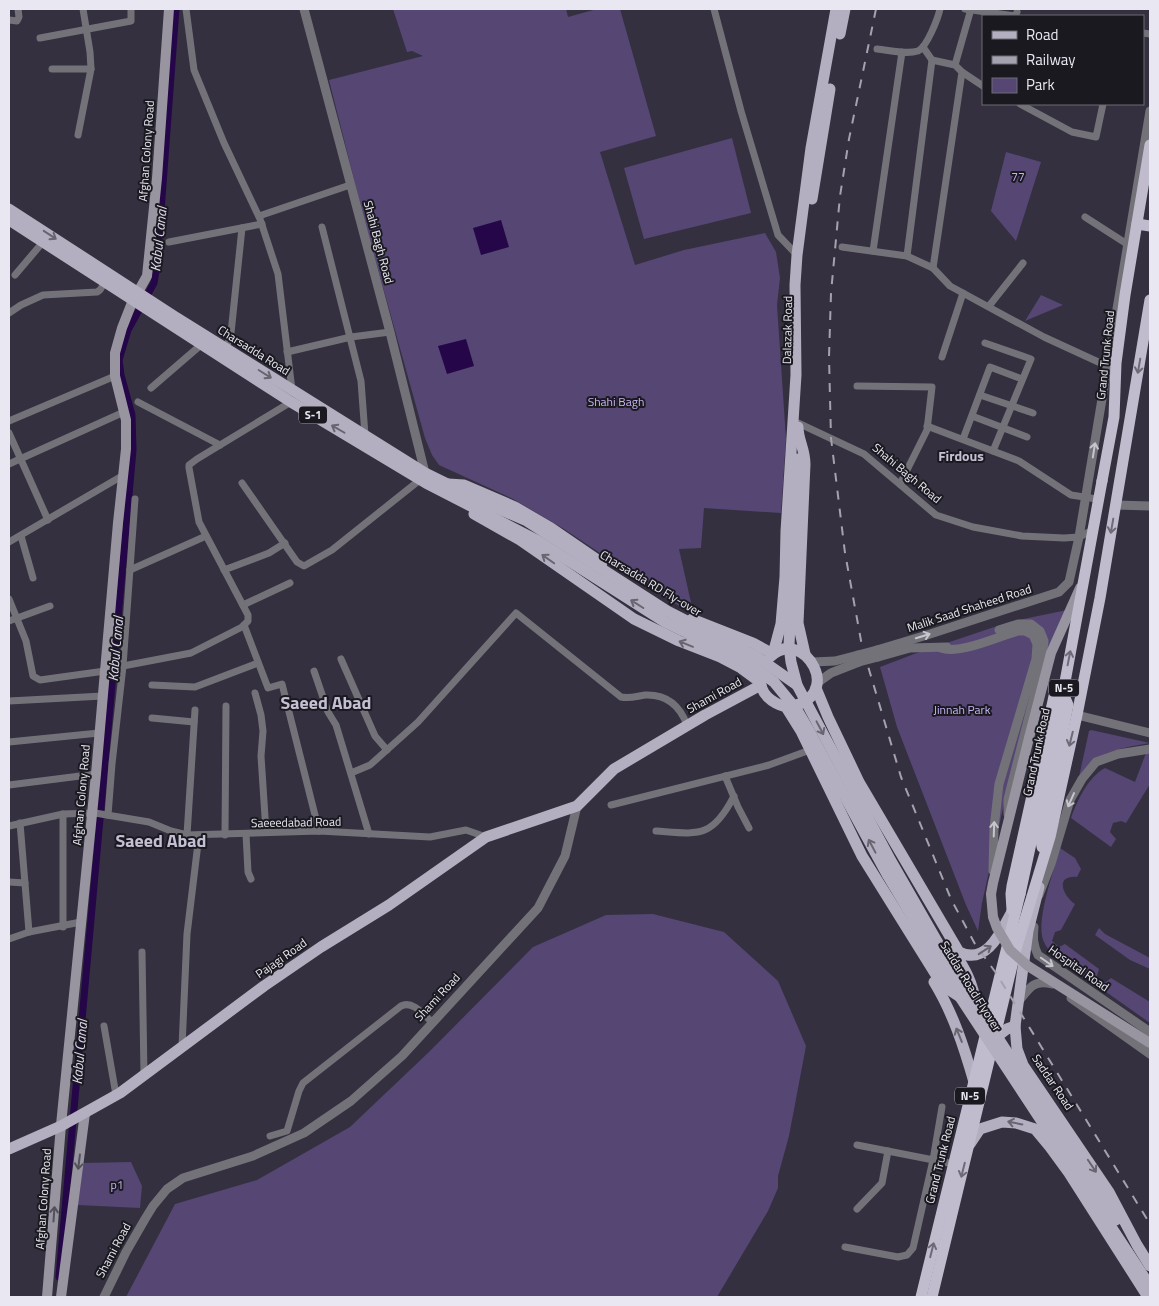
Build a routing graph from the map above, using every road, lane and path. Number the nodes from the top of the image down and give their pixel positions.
1 (18, 9) edge
2 (83, 9) edge
3 (131, 9) edge
4 (169, 9) edge
5 (186, 9) edge
6 (304, 9) edge
7 (714, 9) edge
8 (836, 9) edge
9 (844, 9) edge
10 (940, 9) edge
11 (969, 9) edge
12 (1017, 12) dead end
13 (1008, 15) edge
14 (1016, 15) edge
15 (9, 20) edge
16 (87, 29) junction
17 (40, 38) dead end
18 (923, 47) junction
19 (877, 49) dead end
20 (902, 52) junction
21 (932, 60) junction
22 (955, 65) junction
23 (52, 69) dead end
24 (91, 69) junction
25 (962, 72) junction
26 (982, 86) edge
27 (1022, 105) edge
28 (1103, 105) edge
29 (1150, 111) edge
30 (78, 135) dead end
31 (1150, 146) edge
32 (350, 185) junction
33 (1145, 205) edge
34 (9, 209) edge
35 (259, 216) junction
36 (1085, 217) dead end
37 (9, 220) edge
38 (262, 224) junction
39 (1137, 224) junction
40 (1150, 226) edge
41 (322, 227) dead end
42 (242, 228) junction
43 (43, 242) junction
44 (169, 242) dead end
45 (1127, 244) junction
46 (842, 246) dead end
47 (872, 251) junction
48 (907, 256) junction
49 (799, 258) junction
50 (1023, 263) dead end
51 (933, 268) junction
52 (15, 275) dead end
53 (105, 282) junction
54 (963, 293) junction
55 (141, 300) junction
56 (1150, 300) edge
57 (989, 306) junction
58 (9, 313) edge
59 (390, 332) junction
60 (351, 337) junction
61 (985, 342) dead end
62 (202, 344) junction
63 (226, 349) junction
64 (287, 352) junction
65 (942, 357) dead end
66 (1107, 366) junction
67 (114, 376) junction
68 (1022, 379) junction
69 (857, 386) dead end
70 (151, 388) dead end
71 (292, 390) junction
72 (980, 395) junction
73 (138, 402) dead end
74 (291, 402) junction
75 (1011, 406) junction
76 (124, 412) junction
77 (1033, 413) dead end
78 (972, 416) junction
79 (9, 421) edge
80 (928, 426) junction
81 (1002, 428) junction
82 (798, 429) junction
83 (9, 433) edge
84 (365, 435) junction
85 (1027, 438) dead end
86 (962, 440) junction
87 (220, 445) junction
88 (992, 451) junction
89 (21, 458) junction
90 (9, 464) edge
91 (122, 476) junction
92 (424, 478) junction
93 (242, 483) dead end
94 (900, 484) junction
95 (447, 488) junction
96 (1086, 498) junction
97 (1097, 498) dead end
98 (135, 499) dead end
99 (1116, 505) junction
100 (1150, 506) edge
101 (488, 510) junction
102 (48, 520) junction
103 (1091, 531) dead end
104 (21, 536) junction
105 (206, 536) junction
106 (1079, 537) junction
107 (9, 542) edge
108 (285, 544) junction
109 (130, 570) junction
110 (224, 570) junction
111 (1085, 577) junction
112 (33, 578) dead end
113 (290, 582) dead end
114 (9, 599) edge
115 (243, 605) junction
116 (50, 606) dead end
117 (17, 618) junction
118 (9, 621) edge
119 (244, 625) junction
120 (941, 648) junction
121 (877, 653) junction
122 (773, 654) junction
123 (809, 658) junction
124 (858, 658) junction
125 (342, 659) dead end
126 (258, 663) junction
127 (123, 666) junction
128 (105, 671) junction
129 (314, 671) dead end
130 (760, 684) junction
131 (796, 685) junction
132 (152, 686) dead end
133 (817, 686) junction
134 (782, 692) joint
135 (255, 693) dead end
136 (102, 696) junction
137 (9, 701) edge
138 (226, 706) dead end
139 (786, 707) junction
140 (195, 710) dead end
141 (1077, 715) junction
142 (152, 718) dead end
143 (194, 722) junction
144 (688, 725) junction
145 (99, 733) junction
146 (1150, 733) edge
147 (9, 742) edge
148 (1150, 749) edge
149 (387, 750) junction
150 (810, 750) junction
151 (846, 753) junction
152 (816, 763) junction
153 (351, 773) junction
154 (96, 774) junction
155 (725, 776) junction
156 (859, 782) junction
157 (9, 785) edge
158 (828, 789) junction
159 (734, 796) junction
160 (577, 806) junction
161 (611, 806) dead end
162 (93, 813) junction
163 (63, 814) junction
164 (108, 815) junction
165 (1008, 819) junction
166 (20, 823) junction
167 (9, 826) edge
168 (749, 828) dead end
169 (656, 830) dead end
170 (319, 831) junction
171 (266, 832) junction
172 (246, 834) junction
173 (369, 834) junction
174 (188, 835) junction
175 (199, 835) junction
176 (225, 835) junction
177 (486, 837) junction
178 (1043, 863) junction
179 (251, 879) dead end
180 (9, 882) edge
181 (25, 883) junction
182 (1036, 902) junction
183 (1016, 903) junction
184 (81, 922) junction
185 (63, 926) junction
186 (1004, 927) junction
187 (30, 932) junction
188 (9, 939) edge
189 (142, 952) dead end
190 (960, 997) junction
191 (1019, 1001) junction
192 (975, 1003) junction
193 (432, 1022) junction
194 (104, 1026) dead end
195 (1015, 1026) junction
196 (1150, 1032) edge
197 (994, 1040) junction
198 (1150, 1042) edge
199 (182, 1047) junction
200 (1150, 1054) edge
201 (144, 1075) junction
202 (974, 1082) junction
203 (116, 1095) junction
204 (942, 1106) dead end
205 (82, 1115) junction
206 (62, 1124) junction
207 (270, 1136) dead end
208 (857, 1145) dead end
209 (968, 1146) junction
210 (9, 1150) edge
211 (888, 1151) junction
212 (933, 1160) junction
213 (954, 1164) junction
214 (857, 1209) dead end
215 (60, 1241) junction
216 (1137, 1245) junction
217 (845, 1247) dead end
218 (1150, 1266) edge
219 (1150, 1286) edge
220 (47, 1297) edge
221 (61, 1297) edge
222 (104, 1297) edge
223 (921, 1297) edge
224 (932, 1297) edge
225 (1148, 1297) edge

1 - 15 street
2 - 16 street
3 - 16 street
4 - 55 main road, Afghan Colony Road
5 - 35 street
6 - 32 street, Shahi Bagh Road
7 - 49 street
8 - 49 main road, Dalazak Road
9 - 49 main road, Dalazak Road
10 - 18 street
11 - 13 street
11 - 22 street
12 - 14 street
16 - 17 street
16 - 24 street
18 - 20 street
18 - 21 street
19 - 20 street
20 - 47 street
21 - 22 street
21 - 48 street
22 - 25 street
23 - 24 street
24 - 30 street
25 - 26 street
25 - 51 street
27 - 28 street
29 - 45 street
31 - 33 highway, Grand Trunk Road / N-5
32 - 35 street
32 - 59 street, Shahi Bagh Road
33 - 39 highway, Grand Trunk Road / N-5
34 -> 55 main road, Charsadda Road
35 - 38 street
36 - 45 street
37 - 43 main road, Charsadda Road
38 - 42 street
38 - 64 street
39 - 40 highway
39 - 111 highway, Grand Trunk Road / N-5, bridge
41 - 60 street
42 - 44 street
42 - 63 street
43 - 52 street
43 - 53 main road, Charsadda Road
45 - 66 street
46 - 47 street
47 - 48 street
48 - 51 street
49 - 82 main road, Dalazak Road
49 - 122 main road, Dalazak Road
50 - 57 street
51 - 54 street
53 - 55 main road, Charsadda Road
53 - 58 street
54 - 57 street
54 - 65 street
55 - 62 main road, Charsadda Road / S-1
55 - 63 main road, Charsadda Road / S-1
55 - 67 main road, Afghan Colony Road
56 -> 99 highway, Grand Trunk Road / N-5
57 - 66 street
59 - 60 street
59 - 92 street, Shahi Bagh Road
60 - 64 street
60 - 84 street
61 - 68 street
62 - 70 street
62 - 74 main road, Charsadda Road / S-1
63 -> 71 main road, Charsadda Road / S-1
64 - 71 street
96 -> 66 street
67 - 76 main road, Afghan Colony Road
67 - 79 street
68 - 72 street
68 - 75 street
69 - 80 street
71 - 84 main road, Charsadda Road / S-1
72 - 75 street
72 - 78 street
73 - 87 street
74 - 87 street
92 -> 74 main road, Charsadda Road / S-1
75 - 77 street
75 - 81 street
76 - 89 street
76 - 91 main road, Afghan Colony Road
78 - 81 street
78 - 86 street
80 - 86 street
80 - 94 street
81 - 85 street
81 - 88 street
82 - 94 street, Shahi Bagh Road
82 - 123 main road, Dalazak Road
82 - 131 main road, bridge
83 - 89 street
84 - 92 main road, Charsadda Road / S-1
86 - 88 street
87 - 105 street
88 - 96 street
89 - 90 street
89 - 102 street
91 - 102 street
91 - 128 main road, Afghan Colony Road
92 - 95 main road, Charsadda Road / S-1
92 - 108 street
93 - 108 street
94 - 106 street, Shahi Bagh Road
95 - 101 main road, Charsadda Road / S-1
95 - 122 main road
130 -> 95 main road
96 - 97 street
96 - 106 street
98 - 109 street
99 - 100 street
99 -> 141 highway, Grand Trunk Road / N-5
101 - 131 main road, Charsadda RD Fly-over, bridge
134 -> 101 main road, Charsadda RD Fly-over, bridge
102 - 104 street
103 - 106 street, Shahi Bagh Road
104 - 107 street
104 - 112 street
105 - 109 street
105 - 110 street
121 -> 106 street, Malik Saad Shaheed Road
108 - 110 street
109 - 127 street
110 - 115 street
111 - 165 main road, bridge
183 -> 111 highway, Grand Trunk Road / N-5, bridge
113 - 115 street
114 - 117 street
115 - 119 street
116 - 117 street
117 - 118 street
117 - 128 street
119 - 126 street
119 - 127 street
120 - 121 street, Malik Saad Shaheed Road
120 - 165 street
186 -> 120 street
121 - 124 street, Malik Saad Shaheed Road, bridge
122 - 123 main road
122 - 130 main road
123 - 124 street, Malik Saad Shaheed Road
123 - 133 main road
124 - 133 street, Malik Saad Shaheed Road
125 - 149 street
126 - 132 street
126 - 170 street
127 - 164 street
128 - 136 main road, Afghan Colony Road
129 - 153 street
130 - 139 main road
130 - 144 main road, Shami Road
131 -> 192 main road, Saddar Road Flyover, bridge
133 - 139 main road
133 - 151 main road
190 -> 134 main road, Saddar Road Flyover, bridge
135 - 171 street
136 - 137 street
136 - 145 main road, Afghan Colony Road
138 - 176 street
139 - 150 main road
140 - 143 street
141 - 146 street
141 -> 178 highway, Grand Trunk Road / N-5
142 - 143 street
143 - 174 street
144 - 149 street
144 - 160 main road, Shami Road
145 - 147 street
145 - 154 main road, Afghan Colony Road
148 -> 182 street, Hospital Road
149 - 153 street
150 - 152 main road
150 - 155 street
151 - 152 main road
151 - 156 main road
152 - 158 main road
153 - 173 street
154 - 157 street
154 - 162 main road, Afghan Colony Road
155 - 159 street
155 - 161 street
156 -> 186 main road
156 - 192 main road
158 - 190 main road
202 -> 158 main road
159 - 168 street
159 - 169 street
160 - 177 main road, Pajagi Road
160 - 193 street, Shami Road
162 - 163 street, Saeeedabad Road
162 - 164 street, Saeeedabad Road
162 - 184 main road, Afghan Colony Road
163 - 166 street, Saeeedabad Road
163 - 185 street
164 - 174 street, Saeeedabad Road
165 - 198 main road, bridge
166 - 167 street, Saeeedabad Road
166 - 181 street
170 - 171 street, Saeeedabad Road
170 - 173 street, Saeeedabad Road
171 - 172 street, Saeeedabad Road
172 - 176 street, Saeeedabad Road
172 - 179 street
173 - 177 street, Saeeedabad Road
174 - 175 street, Saeeedabad Road
175 - 176 street, Saeeedabad Road
175 - 199 street
177 - 199 main road, Pajagi Road
178 - 182 main road, Saddar Road
178 - 183 highway
178 - 197 highway, Grand Trunk Road / N-5
180 - 181 street
181 - 187 street
182 - 191 main road, Saddar Road
182 -> 196 street, Hospital Road
183 - 186 main road
183 - 202 highway, Grand Trunk Road / N-5
184 - 185 street
184 - 206 main road, Afghan Colony Road
185 - 187 street
187 - 188 street
189 - 201 street
190 - 219 main road, Saddar Road Flyover, bridge
191 - 195 main road, Saddar Road
191 - 200 street
192 - 216 main road, Saddar Road Flyover, bridge
193 - 207 street
193 - 222 street, Shami Road
194 - 203 street
195 - 197 main road
195 -> 216 main road, Saddar Road
197 - 209 highway, Grand Trunk Road / N-5
199 - 201 main road, Pajagi Road
201 - 203 main road, Pajagi Road
202 - 213 highway, Grand Trunk Road / N-5
203 - 205 main road, Pajagi Road
204 - 212 street
205 - 206 main road, Pajagi Road
205 -> 215 main road
206 - 210 main road, Pajagi Road
215 -> 206 main road, Afghan Colony Road
208 - 211 street
209 -> 224 highway, Grand Trunk Road / N-5
225 -> 209 main road
211 - 212 street
211 - 214 street
212 - 213 street
212 - 217 street
223 -> 213 highway, Grand Trunk Road / N-5
215 - 220 main road, Afghan Colony Road
215 - 221 main road
216 - 218 main road, Saddar Road

